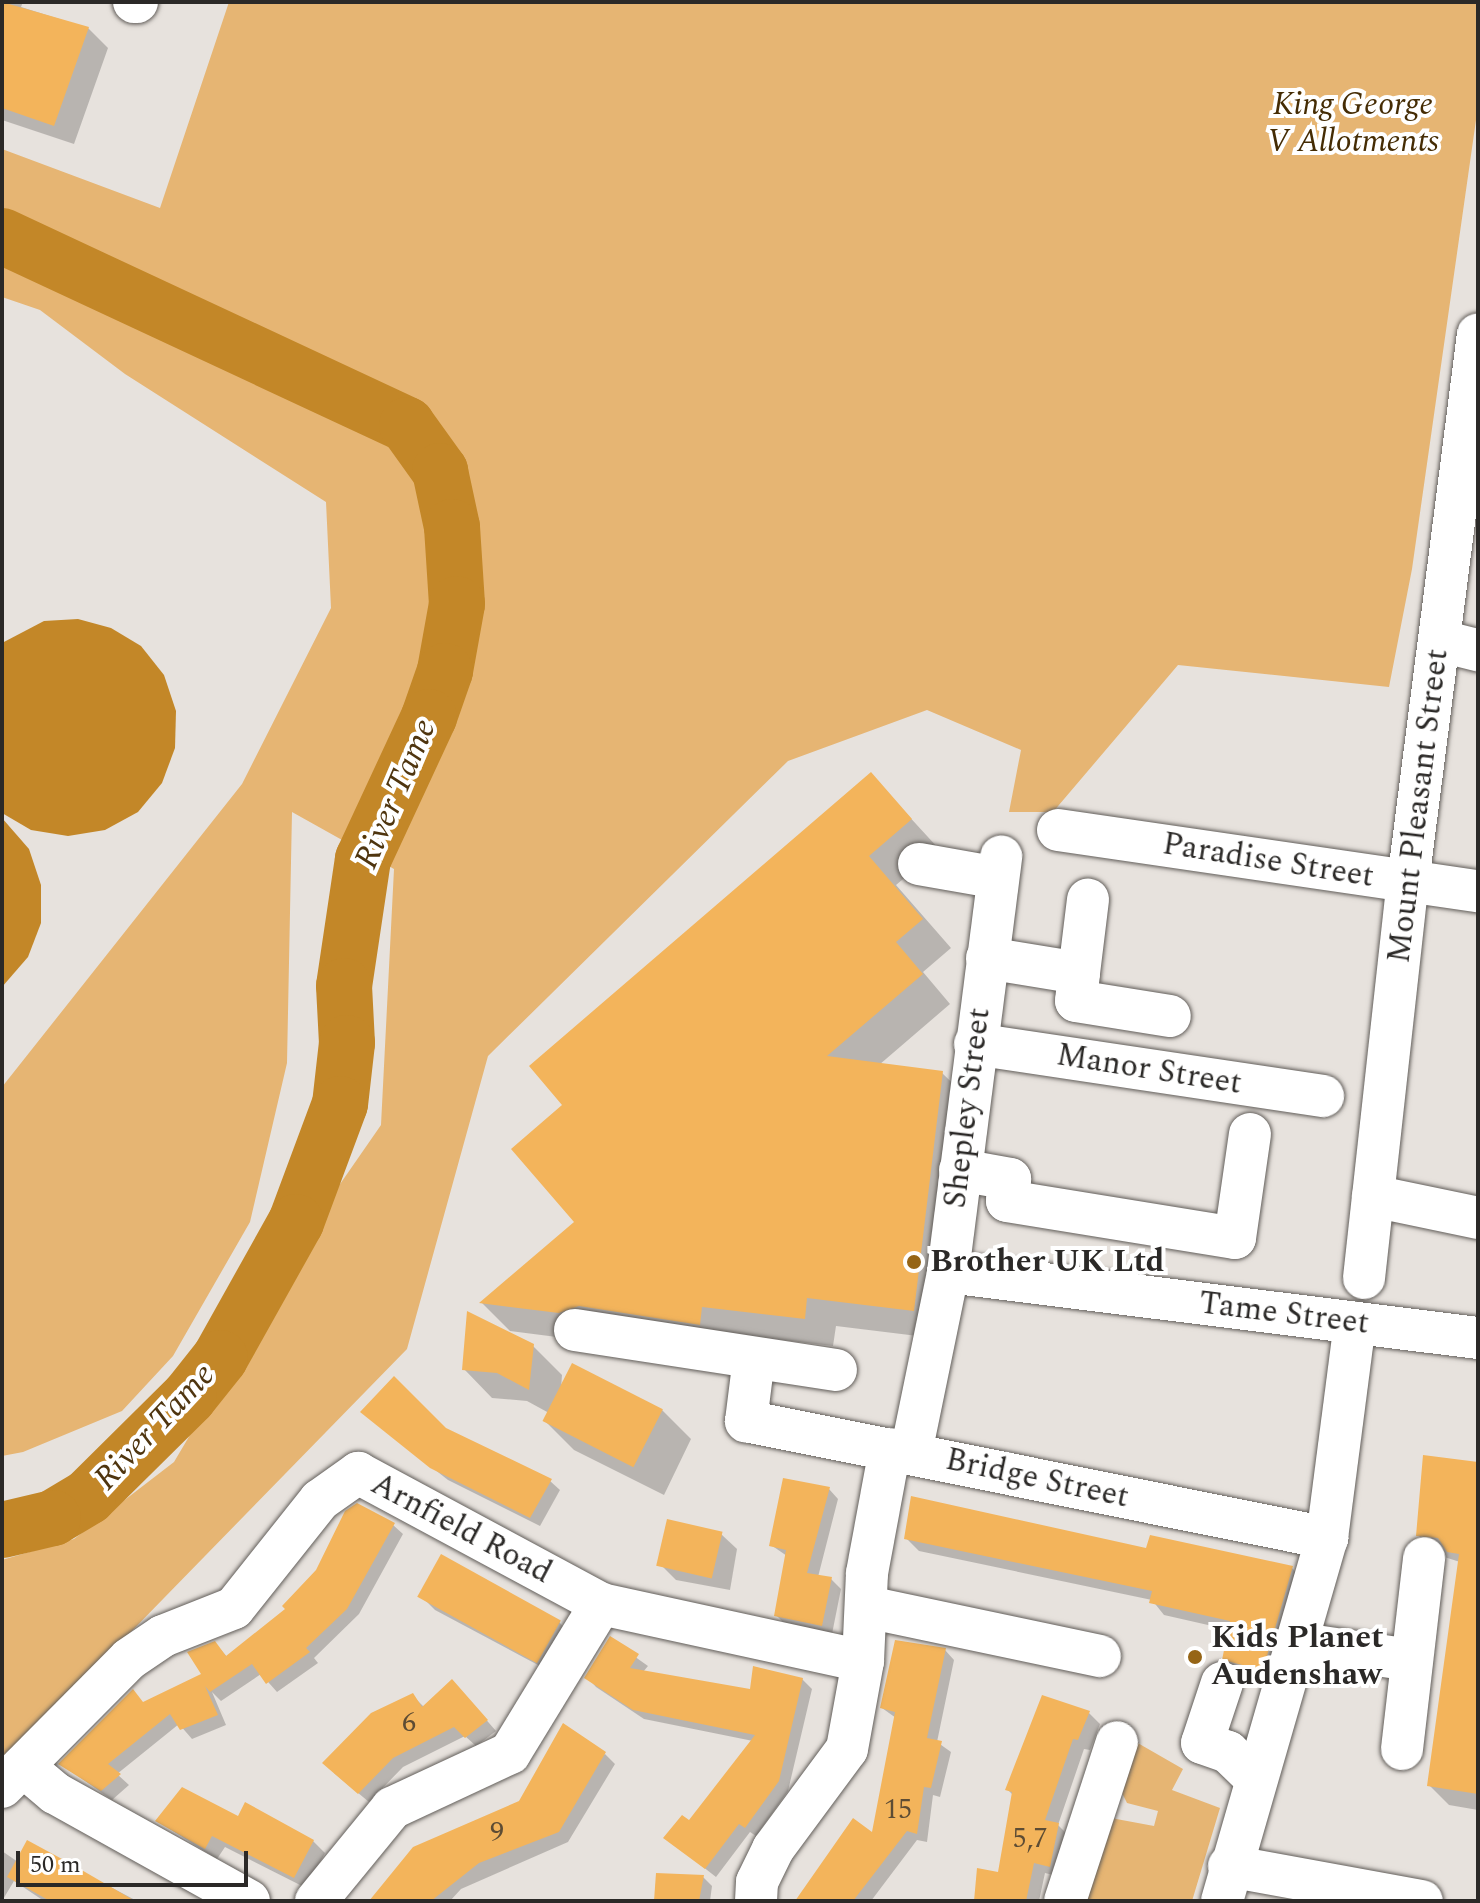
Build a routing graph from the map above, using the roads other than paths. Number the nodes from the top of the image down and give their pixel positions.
1 (1478, 334) edge
2 (1472, 416) edge
3 (1459, 646) edge
4 (1058, 830) dead end
5 (919, 864) dead end
6 (1408, 882) junction
7 (1478, 891) edge
8 (1088, 900) dead end
9 (987, 958) junction
10 (1079, 973) junction
11 (1170, 1016) dead end
12 (975, 1044) junction
13 (1323, 1096) dead end
14 (1250, 1134) dead end
15 (960, 1170) junction
16 (1373, 1196) junction
17 (1478, 1218) edge
18 (948, 1272) junction
19 (1364, 1278) dead end
20 (1355, 1323) junction
21 (575, 1330) dead end
22 (1478, 1338) edge
23 (754, 1358) junction
24 (836, 1370) dead end
25 (900, 1451) junction
26 (1327, 1538) junction
27 (1424, 1558) dead end
28 (601, 1604) junction
29 (867, 1607) junction
30 (1295, 1643) junction
31 (1100, 1656) dead end
32 (1411, 1660) junction
33 (863, 1661) junction
34 (1222, 1683) dead end
35 (1117, 1742) dead end
36 (1402, 1749) dead end
37 (12, 1776) edge
38 (1255, 1778) junction
39 (1226, 1884) edge
40 (1067, 1890) edge
41 (1404, 1899) edge
42 (249, 1901) edge
43 (316, 1901) edge
44 (756, 1901) edge

1 - 2 street, Mount Pleasant Street
2 - 3 street, Mount Pleasant Street
3 - 6 street, Mount Pleasant Street
4 - 6 street, Paradise Street
5 - 9 street, Shepley Street
6 - 7 street, Paradise Street
6 - 16 street, Mount Pleasant Street
8 - 10 street
9 - 10 street
9 - 12 street, Shepley Street
10 - 11 street
12 - 13 street, Manor Street
12 - 15 street, Shepley Street
14 - 15 street
15 - 18 street, Shepley Street
16 - 17 street
16 - 19 street, Mount Pleasant Street
18 - 20 street, Tame Street
18 - 25 street, Shepley Street
20 - 22 street, Tame Street
20 - 26 street
21 - 23 street
23 - 24 street
23 - 25 street, Bridge Street
25 - 26 street, Bridge Street
25 - 29 street
26 - 30 street
27 - 32 street
28 - 33 street, Arnfield Road
28 - 37 street, Arnfield Road
28 - 43 street
29 - 31 street
29 - 33 street
30 - 32 street
30 - 38 street
32 - 36 street
33 - 44 street
34 - 38 street
35 - 40 street
37 - 42 street, Arnfield Road
38 - 39 street
39 - 41 street

